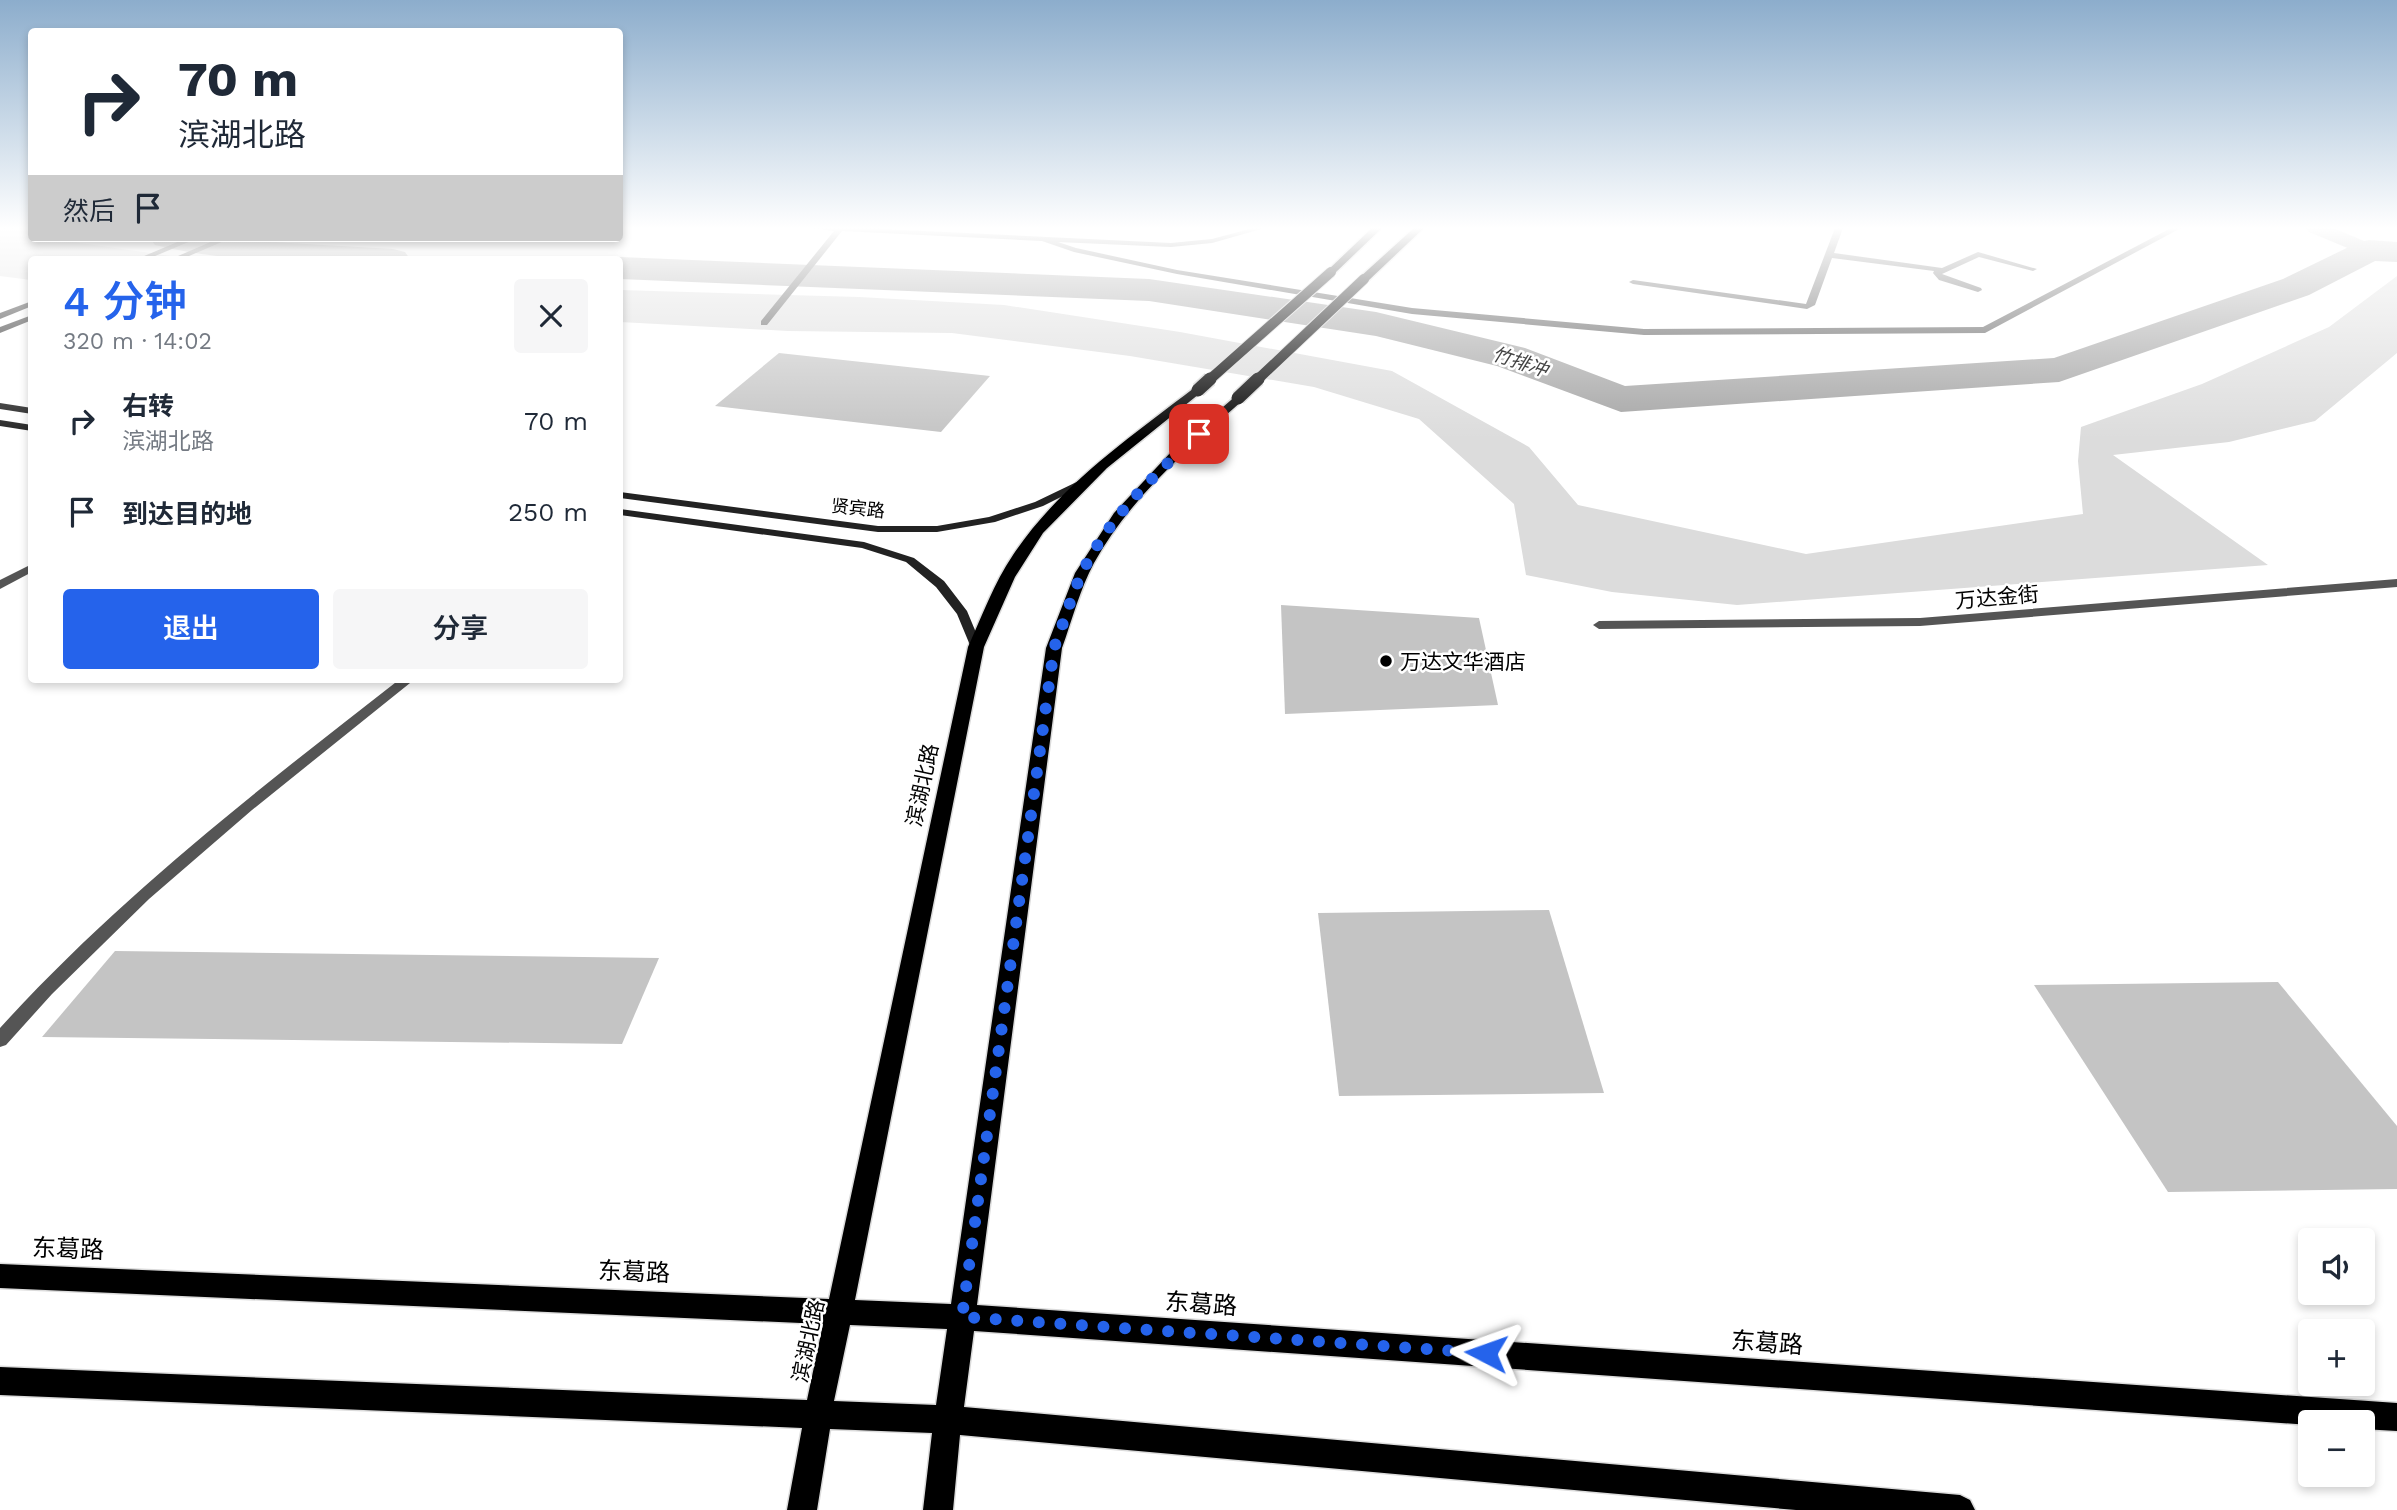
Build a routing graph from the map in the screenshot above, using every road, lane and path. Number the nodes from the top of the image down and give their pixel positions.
1 (784, 298) edge
2 (1301, 298) edge
3 (1332, 298) edge
4 (1343, 298) edge
5 (1748, 298) edge
6 (1813, 298) edge
7 (2044, 298) edge
8 (28, 305) edge
9 (0, 316) edge
10 (28, 319) edge
11 (764, 323) dead end
12 (0, 330) edge
13 (0, 406) edge
14 (28, 410) edge
15 (0, 423) edge
16 (28, 427) edge
17 (1085, 481) junction
18 (623, 495) edge
19 (623, 512) edge
20 (28, 569) edge
21 (2397, 583) edge
22 (0, 585) edge
23 (1599, 625) dead end
24 (976, 647) junction
25 (403, 683) edge
26 (0, 1040) edge
27 (0, 1276) edge
28 (839, 1311) junction
29 (962, 1317) junction
30 (0, 1381) edge
31 (818, 1414) junction
32 (2397, 1417) edge
33 (948, 1420) junction
34 (803, 1510) edge
35 (938, 1510) edge
36 (1960, 1510) edge

1 - 11 street
2 - 17 main road, 滨湖北路, bridge
3 - 7 street
4 - 29 main road, bridge
5 - 6 street
8 - 9 main road
10 - 12 main road
13 - 14 main road
15 - 16 main road
17 - 18 main road, 贤宾路
17 - 24 main road, 滨湖北路
19 - 24 main road, 贤宾路
20 - 22 street
21 - 23 street, 万达金街
24 - 28 main road, 滨湖北路
25 - 26 street
27 - 28 main road, 东葛路
28 - 29 main road, 东葛路
28 - 31 main road, 滨湖北路
29 - 32 main road, 东葛路
29 - 33 main road
30 - 31 main road
31 - 33 main road
31 - 34 main road, 滨湖北路
33 - 35 main road
33 - 36 main road

